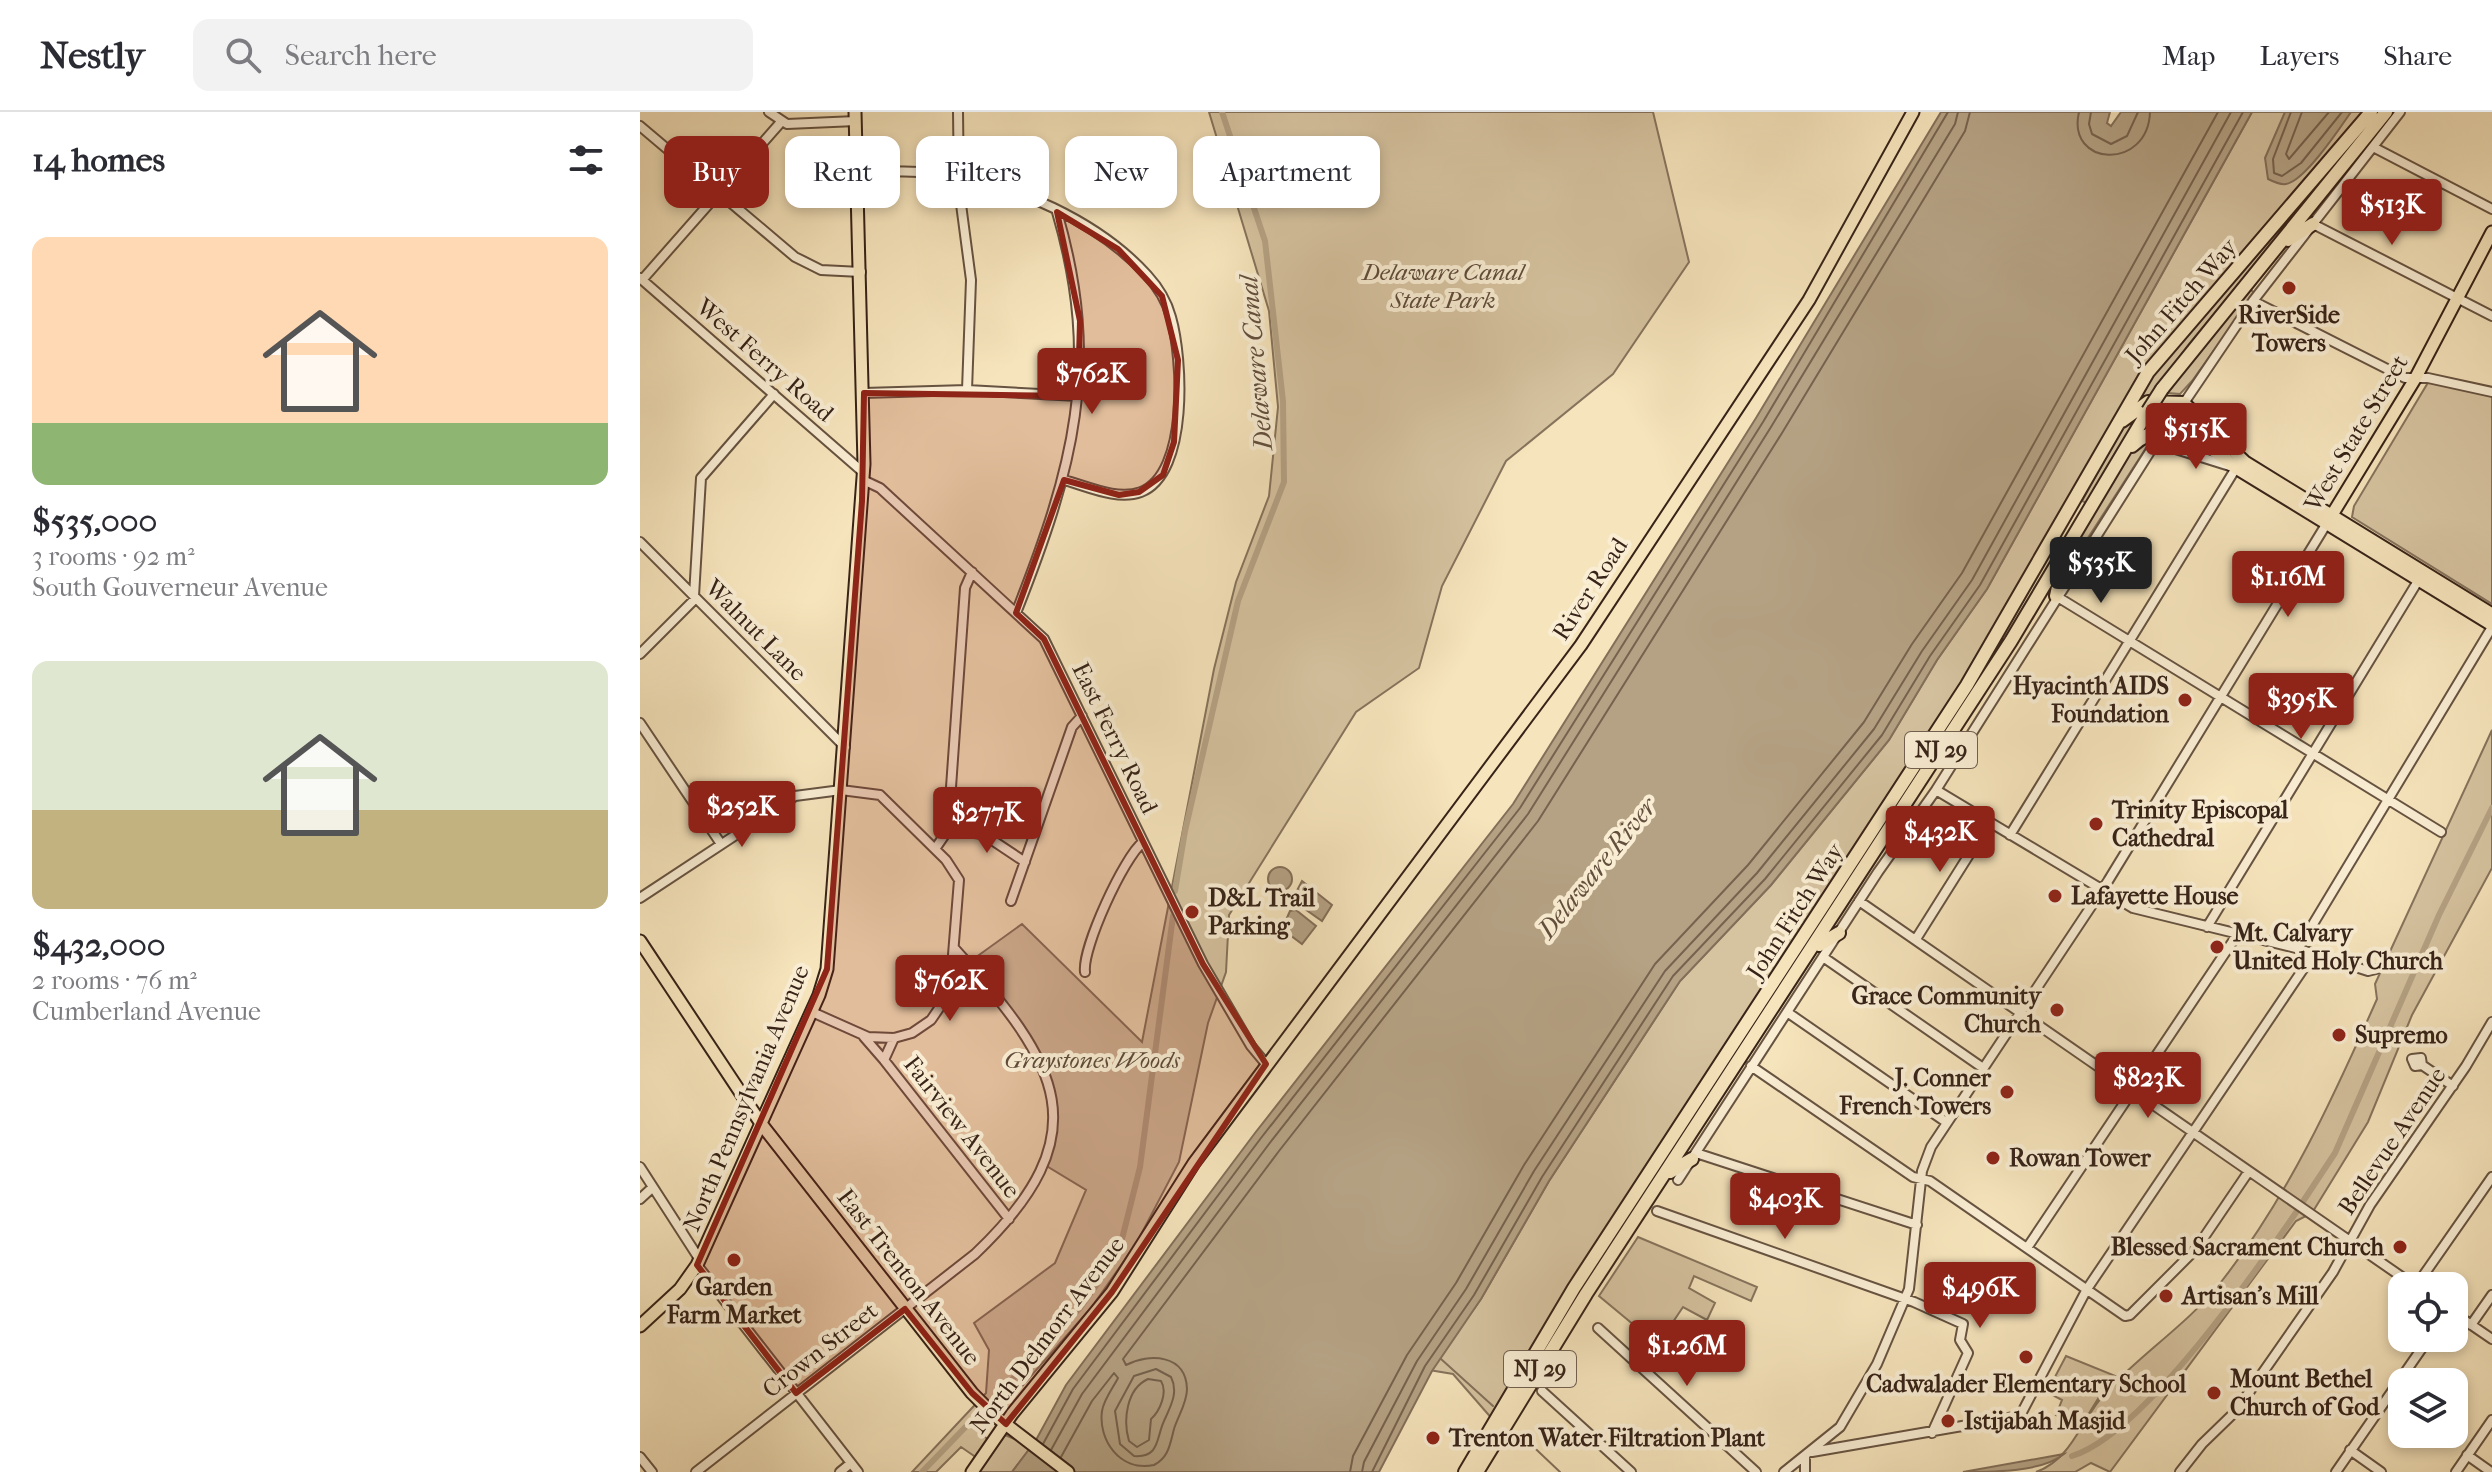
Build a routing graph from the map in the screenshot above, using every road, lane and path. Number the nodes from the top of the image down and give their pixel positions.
1 (769, 112) edge
2 (958, 112) edge
3 (1913, 112) edge
4 (2371, 112) edge
5 (2386, 112) edge
6 (2400, 112) edge
7 (855, 116) edge
8 (781, 122) junction
9 (640, 126) edge
10 (769, 136) edge
11 (856, 136) edge
12 (958, 136) edge
13 (664, 146) edge
14 (2373, 147) junction
15 (705, 208) edge
16 (740, 208) edge
17 (859, 208) edge
18 (963, 208) edge
19 (1048, 208) edge
20 (2492, 209) edge
21 (1057, 212) junction
22 (2313, 224) junction
23 (2492, 232) edge
24 (861, 272) junction
25 (2254, 273) junction
26 (641, 279) edge
27 (2458, 298) junction
28 (2253, 301) junction
29 (2492, 316) edge
30 (2415, 379) junction
31 (967, 390) junction
32 (2492, 392) edge
33 (864, 393) junction
34 (774, 394) junction
35 (1078, 396) junction
36 (2184, 403) junction
37 (2121, 456) junction
38 (2236, 468) junction
39 (864, 476) junction
40 (2086, 477) junction
41 (1064, 480) junction
42 (2329, 519) junction
43 (640, 542) edge
44 (2068, 545) junction
45 (972, 572) junction
46 (2421, 576) junction
47 (2056, 596) junction
48 (695, 597) junction
49 (1016, 613) junction
50 (2492, 614) edge
51 (2492, 626) edge
52 (2130, 641) junction
53 (640, 654) edge
54 (2221, 697) junction
55 (1082, 716) junction
56 (640, 723) edge
57 (845, 747) junction
58 (2313, 753) junction
59 (841, 790) junction
60 (1936, 790) junction
61 (2386, 799) junction
62 (1989, 823) junction
63 (948, 830) junction
64 (2441, 832) dead end
65 (2010, 835) junction
66 (1143, 842) junction
67 (721, 844) junction
68 (935, 849) junction
69 (1025, 862) junction
70 (2101, 891) junction
71 (640, 898) edge
72 (1011, 901) dead end
73 (1859, 901) junction
74 (2207, 927) junction
75 (1839, 933) joint
76 (2237, 935) junction
77 (1916, 939) junction
78 (640, 941) edge
79 (955, 949) junction
80 (2298, 949) junction
81 (1817, 955) junction
82 (2312, 956) junction
83 (2376, 969) dead end
84 (1085, 972) dead end
85 (979, 976) junction
86 (951, 983) junction
87 (812, 1012) junction
88 (1787, 1012) junction
89 (2023, 1013) junction
90 (2491, 1026) edge
91 (860, 1034) junction
92 (894, 1038) junction
93 (884, 1060) junction
94 (1266, 1064) junction
95 (2422, 1065) dead end
96 (1751, 1066) junction
97 (1983, 1068) junction
98 (2453, 1086) junction
99 (2133, 1090) junction
100 (1946, 1122) junction
101 (762, 1125) junction
102 (2193, 1132) junction
103 (1209, 1143) joint
104 (1694, 1156) junction
105 (640, 1167) edge
106 (2249, 1171) junction
107 (2492, 1177) edge
108 (1671, 1178) junction
109 (1921, 1178) junction
110 (653, 1187) junction
111 (640, 1199) edge
112 (1657, 1211) dead end
113 (1009, 1219) junction
114 (1917, 1225) junction
115 (2352, 1241) junction
116 (2027, 1248) junction
117 (698, 1262) junction
118 (2396, 1272) edge
119 (2426, 1272) edge
120 (2087, 1289) junction
121 (2492, 1295) edge
122 (1906, 1300) junction
123 (905, 1309) junction
124 (2468, 1323) edge
125 (2471, 1325) junction
126 (640, 1326) edge
127 (1598, 1328) dead end
128 (2492, 1339) edge
129 (2419, 1352) edge
130 (1542, 1391) dead end
131 (796, 1393) junction
132 (2492, 1420) edge
133 (1006, 1424) junction
134 (1932, 1433) junction
135 (1829, 1438) junction
136 (1834, 1449) junction
137 (2350, 1450) junction
138 (1808, 1454) junction
139 (2467, 1455) junction
140 (640, 1457) edge
141 (851, 1463) junction
142 (652, 1472) edge
143 (696, 1472) edge
144 (840, 1472) edge
145 (858, 1472) edge
146 (972, 1472) edge
147 (1068, 1472) edge
148 (1465, 1472) edge
149 (1477, 1472) edge
150 (1631, 1472) edge
151 (1756, 1472) edge
152 (1784, 1472) edge
153 (1805, 1472) edge
154 (2180, 1472) edge
155 (2336, 1472) edge
156 (2381, 1472) edge
157 (2456, 1472) edge
158 (2491, 1472) edge

1 - 8 street
2 - 12 street
3 - 94 main road, River Road
4 - 40 highway, John Fitch Way / NJ 29
5 - 25 highway, John Fitch Way / NJ 29
6 - 14 street
7 - 8 street
7 - 11 main road, North Pennsylvania Avenue
8 - 10 street
9 - 13 street
14 - 20 street
14 - 22 street
15 - 26 street
16 - 24 street
17 - 24 main road, North Pennsylvania Avenue
18 - 31 street
19 - 21 street
21 - 35 street
21 - 41 street
22 - 25 highway
22 - 27 street
22 - 28 street
23 - 27 main road, West State Street
24 - 33 main road, North Pennsylvania Avenue
25 - 37 highway, John Fitch Way / NJ 29, bridge
26 - 34 street, West Ferry Road
27 - 29 street
27 - 30 main road, West State Street
28 - 30 street
28 - 36 street
30 - 32 street
30 - 42 main road, West State Street
31 - 33 street
31 - 35 street
33 - 39 main road, North Pennsylvania Avenue
34 - 39 street, West Ferry Road
34 - 48 street
35 - 41 street
36 - 40 highway
36 - 42 main road
37 - 38 highway
37 - 44 highway, John Fitch Way / NJ 29
38 - 42 main road
38 - 47 street
38 - 52 street
39 - 45 street, East Ferry Road
39 - 57 main road, North Pennsylvania Avenue
40 - 148 highway, John Fitch Way / NJ 29
41 - 49 street
42 - 46 main road
42 - 54 street, West State Street
43 - 48 street, Walnut Lane
44 - 47 highway
44 - 81 highway, John Fitch Way / NJ 29
45 - 49 street, East Ferry Road
45 - 63 street
46 - 50 main road
46 - 51 main road
46 - 58 street
47 - 52 street
47 - 60 street
48 - 53 street
48 - 57 street, Walnut Lane
49 - 55 street, East Ferry Road
51 - 61 street
52 - 54 street
52 - 65 street
54 - 58 street
54 - 70 street, West State Street
55 - 66 street, East Ferry Road
55 - 69 street
56 - 67 street
57 - 59 main road, North Pennsylvania Avenue
58 - 61 street
58 - 74 street
59 - 67 street
59 - 68 street
59 - 87 main road, North Pennsylvania Avenue
60 - 62 street
60 - 73 street
61 - 64 street
61 - 80 street
62 - 65 street
62 - 77 street
63 - 68 street
63 - 69 street
65 - 70 street
66 - 84 street
66 - 94 street, East Ferry Road
67 - 71 street
68 - 79 street
69 - 72 street
70 - 74 street
70 - 89 street, West State Street
73 - 75 street
73 - 77 street
74 - 76 street
75 - 81 highway
76 - 80 street
76 - 99 street
77 - 89 street
78 - 101 main road, East Trenton Avenue
79 - 85 street, Crown Street
79 - 86 street
80 - 82 street
81 - 88 street
81 - 97 street
81 - 108 highway, John Fitch Way / NJ 29
82 - 83 street
82 - 102 street
85 - 86 street
85 - 113 street, Crown Street
86 - 92 street
87 - 91 street
87 - 101 main road, North Pennsylvania Avenue
88 - 96 street
88 - 100 street
89 - 97 street, West State Street
89 - 99 street
90 - 98 street, Bellevue Avenue
91 - 92 street
91 - 93 street, Fairview Avenue
92 - 93 street, Fairview Avenue
93 - 113 street, Fairview Avenue
94 - 103 main road, River Road
95 - 98 street
96 - 104 street
96 - 109 street
97 - 100 street, West State Street
98 - 115 street, Bellevue Avenue
99 - 102 street
99 - 116 street
100 - 109 street, West State Street
101 - 117 main road, North Pennsylvania Avenue
101 - 123 main road, East Trenton Avenue
102 - 106 street
102 - 120 street
103 - 133 main road, North Delmorr Avenue
104 - 108 highway
104 - 114 street
105 - 110 street
106 - 115 street
106 - 120 street
107 - 119 street
108 - 149 highway, John Fitch Way / NJ 29
109 - 114 street, West State Street
109 - 116 street
110 - 111 street
110 - 117 street
112 - 122 street
113 - 123 street, Crown Street
114 - 122 street, West State Street
115 - 118 street
115 - 154 street, Bellevue Avenue
116 - 120 street
117 - 126 main road, North Pennsylvania Avenue
117 - 131 street
120 - 134 street
121 - 125 street
122 - 134 street
122 - 135 street, West State Street
123 - 131 street, Crown Street
123 - 133 main road, East Trenton Avenue
124 - 125 street
125 - 128 street
127 - 151 street
129 - 137 street
130 - 150 street
131 - 141 street
131 - 143 street, Crown Street
132 - 139 street
133 - 146 main road, North Delmorr Avenue
133 - 147 main road, East Trenton Avenue
134 - 136 street
135 - 136 street
135 - 138 street, West State Street
136 - 138 street
137 - 155 street
137 - 156 street
138 - 152 street, West State Street
138 - 153 street
139 - 157 street
139 - 158 street
140 - 142 street
141 - 144 street
141 - 145 street

